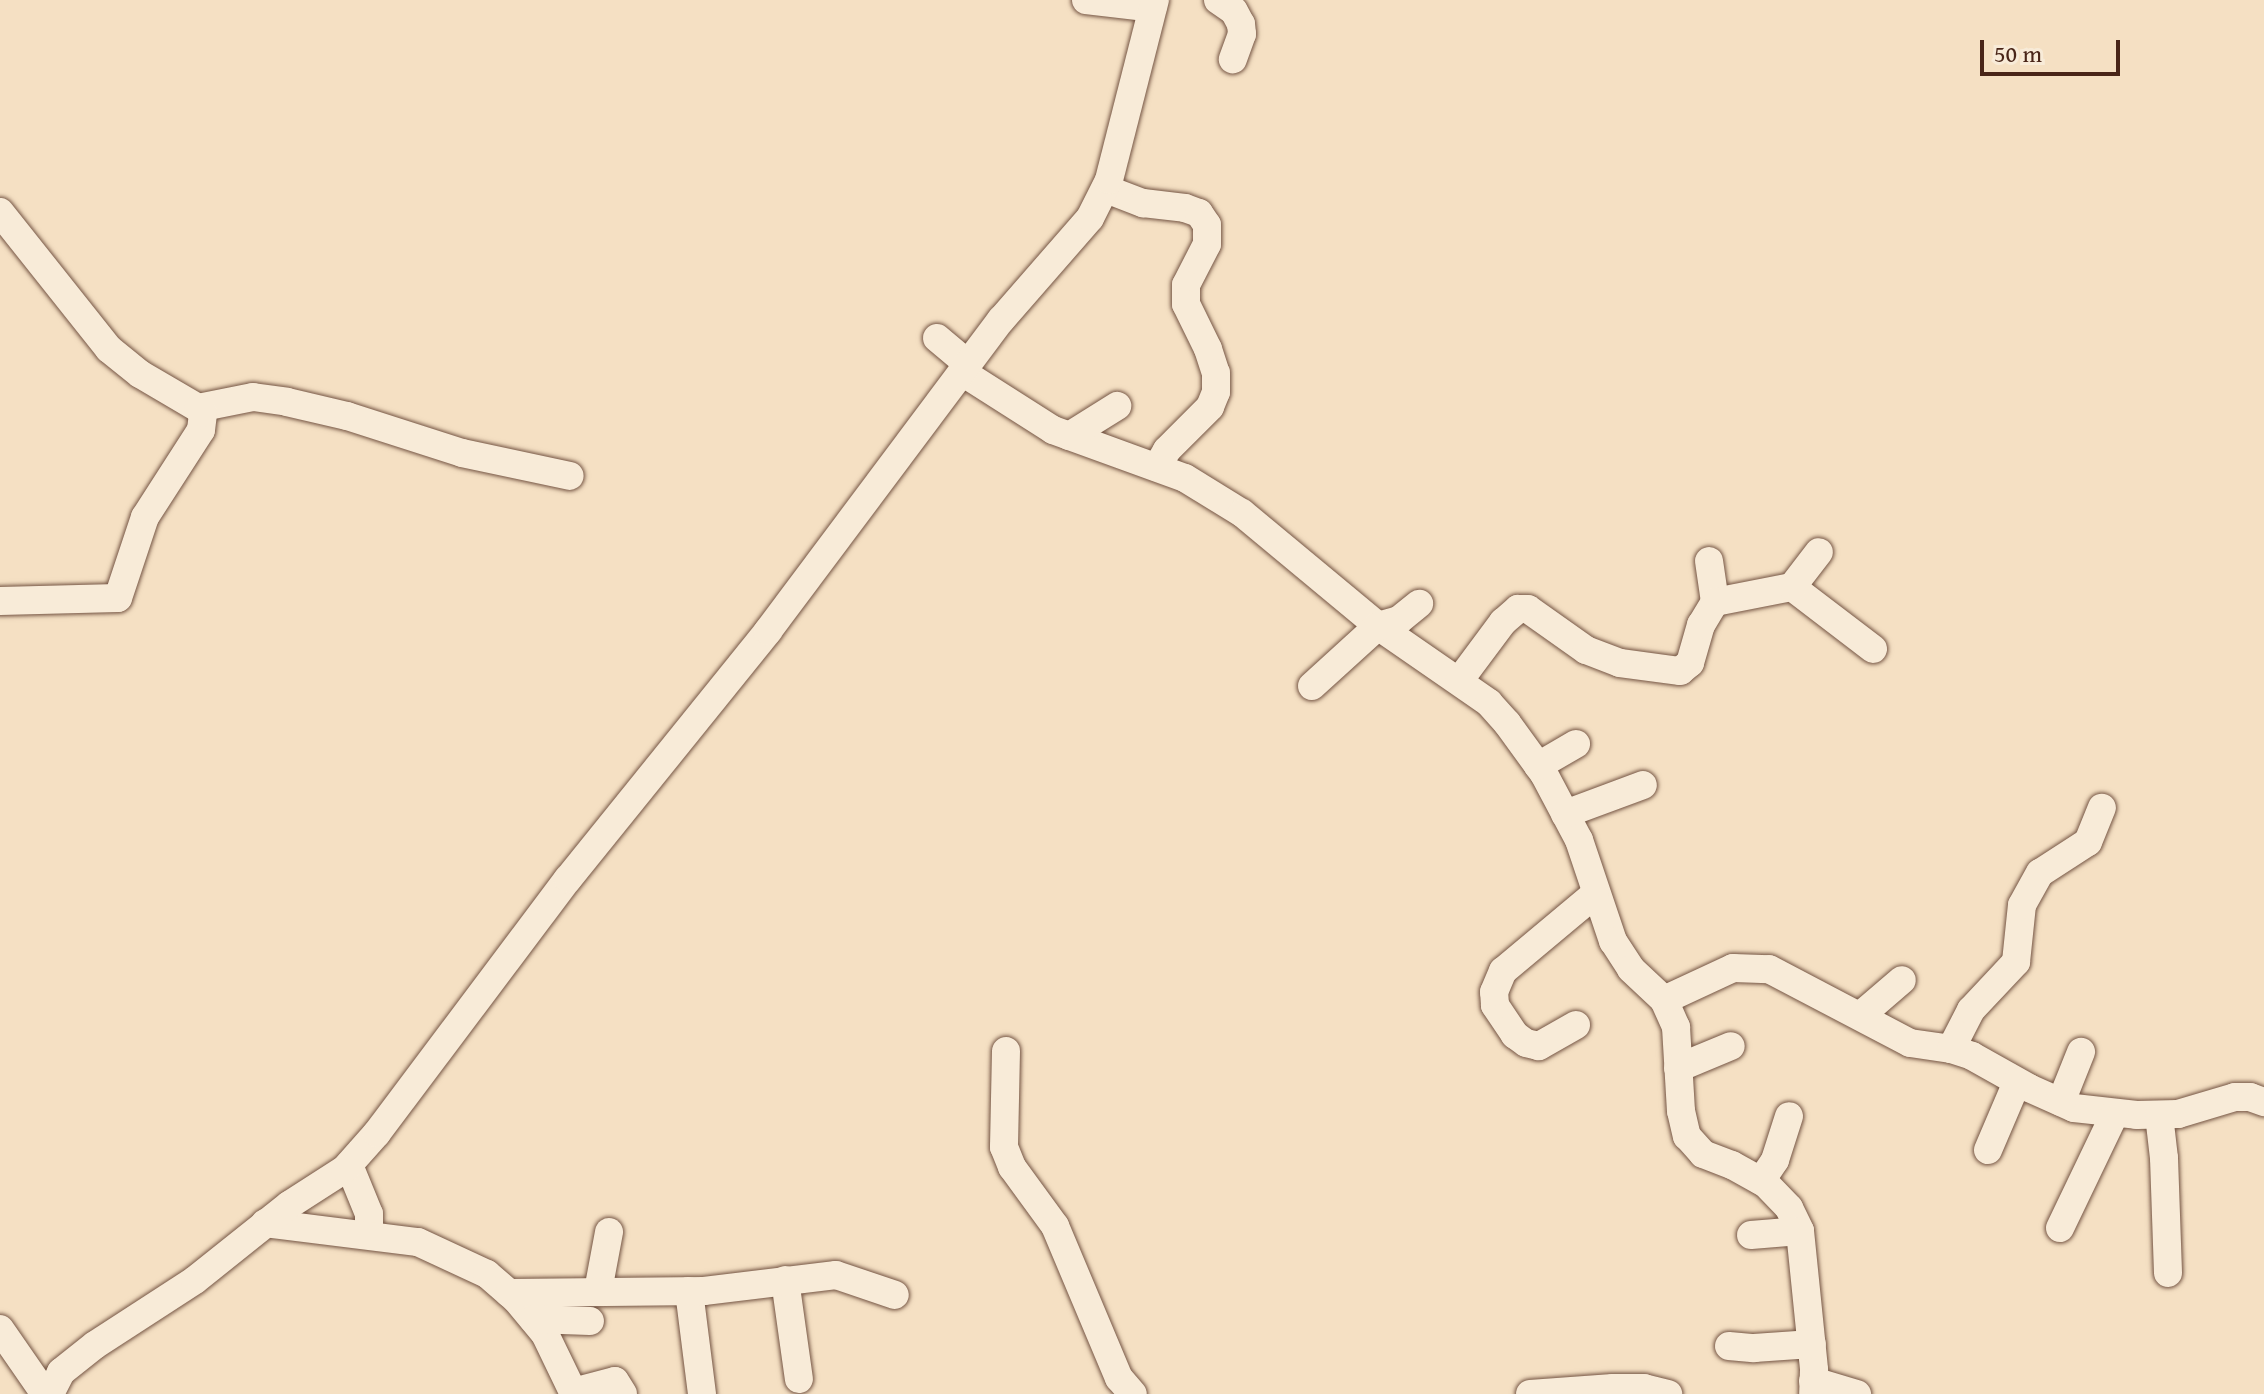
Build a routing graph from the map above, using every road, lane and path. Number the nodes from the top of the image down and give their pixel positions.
1 (1086, 0) edge
2 (1218, 0) edge
3 (1154, 4) edge
4 (1233, 59) dead end
5 (1110, 175) junction
6 (0, 212) edge
7 (937, 338) dead end
8 (965, 368) junction
9 (1117, 406) dead end
10 (198, 408) junction
11 (1069, 436) junction
12 (1157, 467) junction
13 (570, 476) dead end
14 (1819, 552) dead end
15 (1709, 561) dead end
16 (1792, 587) junction
17 (0, 601) edge
18 (1715, 602) junction
19 (1419, 604) dead end
20 (1378, 626) junction
21 (1873, 649) dead end
22 (1459, 681) junction
23 (1312, 686) dead end
24 (1576, 744) dead end
25 (1538, 766) junction
26 (1643, 785) dead end
27 (2102, 808) dead end
28 (1565, 814) junction
29 (1595, 894) junction
30 (1902, 980) dead end
31 (1664, 1000) junction
32 (1860, 1016) junction
33 (1576, 1025) dead end
34 (1731, 1046) dead end
35 (1951, 1049) junction
36 (1006, 1051) dead end
37 (2081, 1052) dead end
38 (1678, 1068) junction
39 (2017, 1082) junction
40 (2061, 1102) junction
41 (2264, 1102) edge
42 (2115, 1113) junction
43 (2159, 1115) junction
44 (1789, 1116) dead end
45 (1988, 1150) dead end
46 (349, 1165) junction
47 (1761, 1181) junction
48 (265, 1223) junction
49 (2060, 1228) dead end
50 (1800, 1231) junction
51 (609, 1232) dead end
52 (369, 1234) junction
53 (1751, 1235) dead end
54 (2168, 1273) dead end
55 (785, 1280) junction
56 (598, 1291) junction
57 (689, 1291) junction
58 (509, 1293) junction
59 (895, 1295) dead end
60 (533, 1319) junction
61 (590, 1321) dead end
62 (0, 1329) edge
63 (1812, 1344) junction
64 (1729, 1346) dead end
65 (799, 1379) dead end
66 (1813, 1387) edge
67 (574, 1393) edge
68 (48, 1394) edge
69 (623, 1394) edge
70 (702, 1394) edge
71 (1133, 1394) edge
72 (1530, 1394) edge
73 (1668, 1394) edge
74 (1857, 1394) edge

1 - 3 street
2 - 4 street
3 - 5 street
5 - 8 street
5 - 12 street
6 - 10 street
7 - 8 street
8 - 11 street
8 - 46 street
9 - 11 street
10 - 13 street
10 - 17 street
11 - 12 street
12 - 20 street
14 - 16 street
15 - 18 street
16 - 18 street
16 - 21 street
18 - 22 street
19 - 20 street
20 - 22 street
20 - 23 street
22 - 25 street
24 - 25 street
25 - 28 street
26 - 28 street
27 - 35 street
28 - 29 street
29 - 31 street
29 - 33 street
30 - 32 street
31 - 32 street
31 - 38 street
32 - 35 street
34 - 38 street
35 - 39 street
36 - 71 street
37 - 40 street
38 - 47 street
39 - 40 street
39 - 45 street
40 - 42 street
41 - 43 street
42 - 43 street
42 - 49 street
43 - 54 street
44 - 47 street
46 - 48 street
46 - 52 street
47 - 50 street
48 - 52 street
48 - 68 street
50 - 53 street
50 - 63 street
51 - 56 street
52 - 58 street
55 - 57 street
55 - 59 street
55 - 65 street
56 - 57 street
56 - 58 street
57 - 70 street
58 - 60 street
60 - 61 street
60 - 67 street
62 - 68 street
63 - 64 street
63 - 66 street
66 - 74 street
67 - 69 street
72 - 73 street

